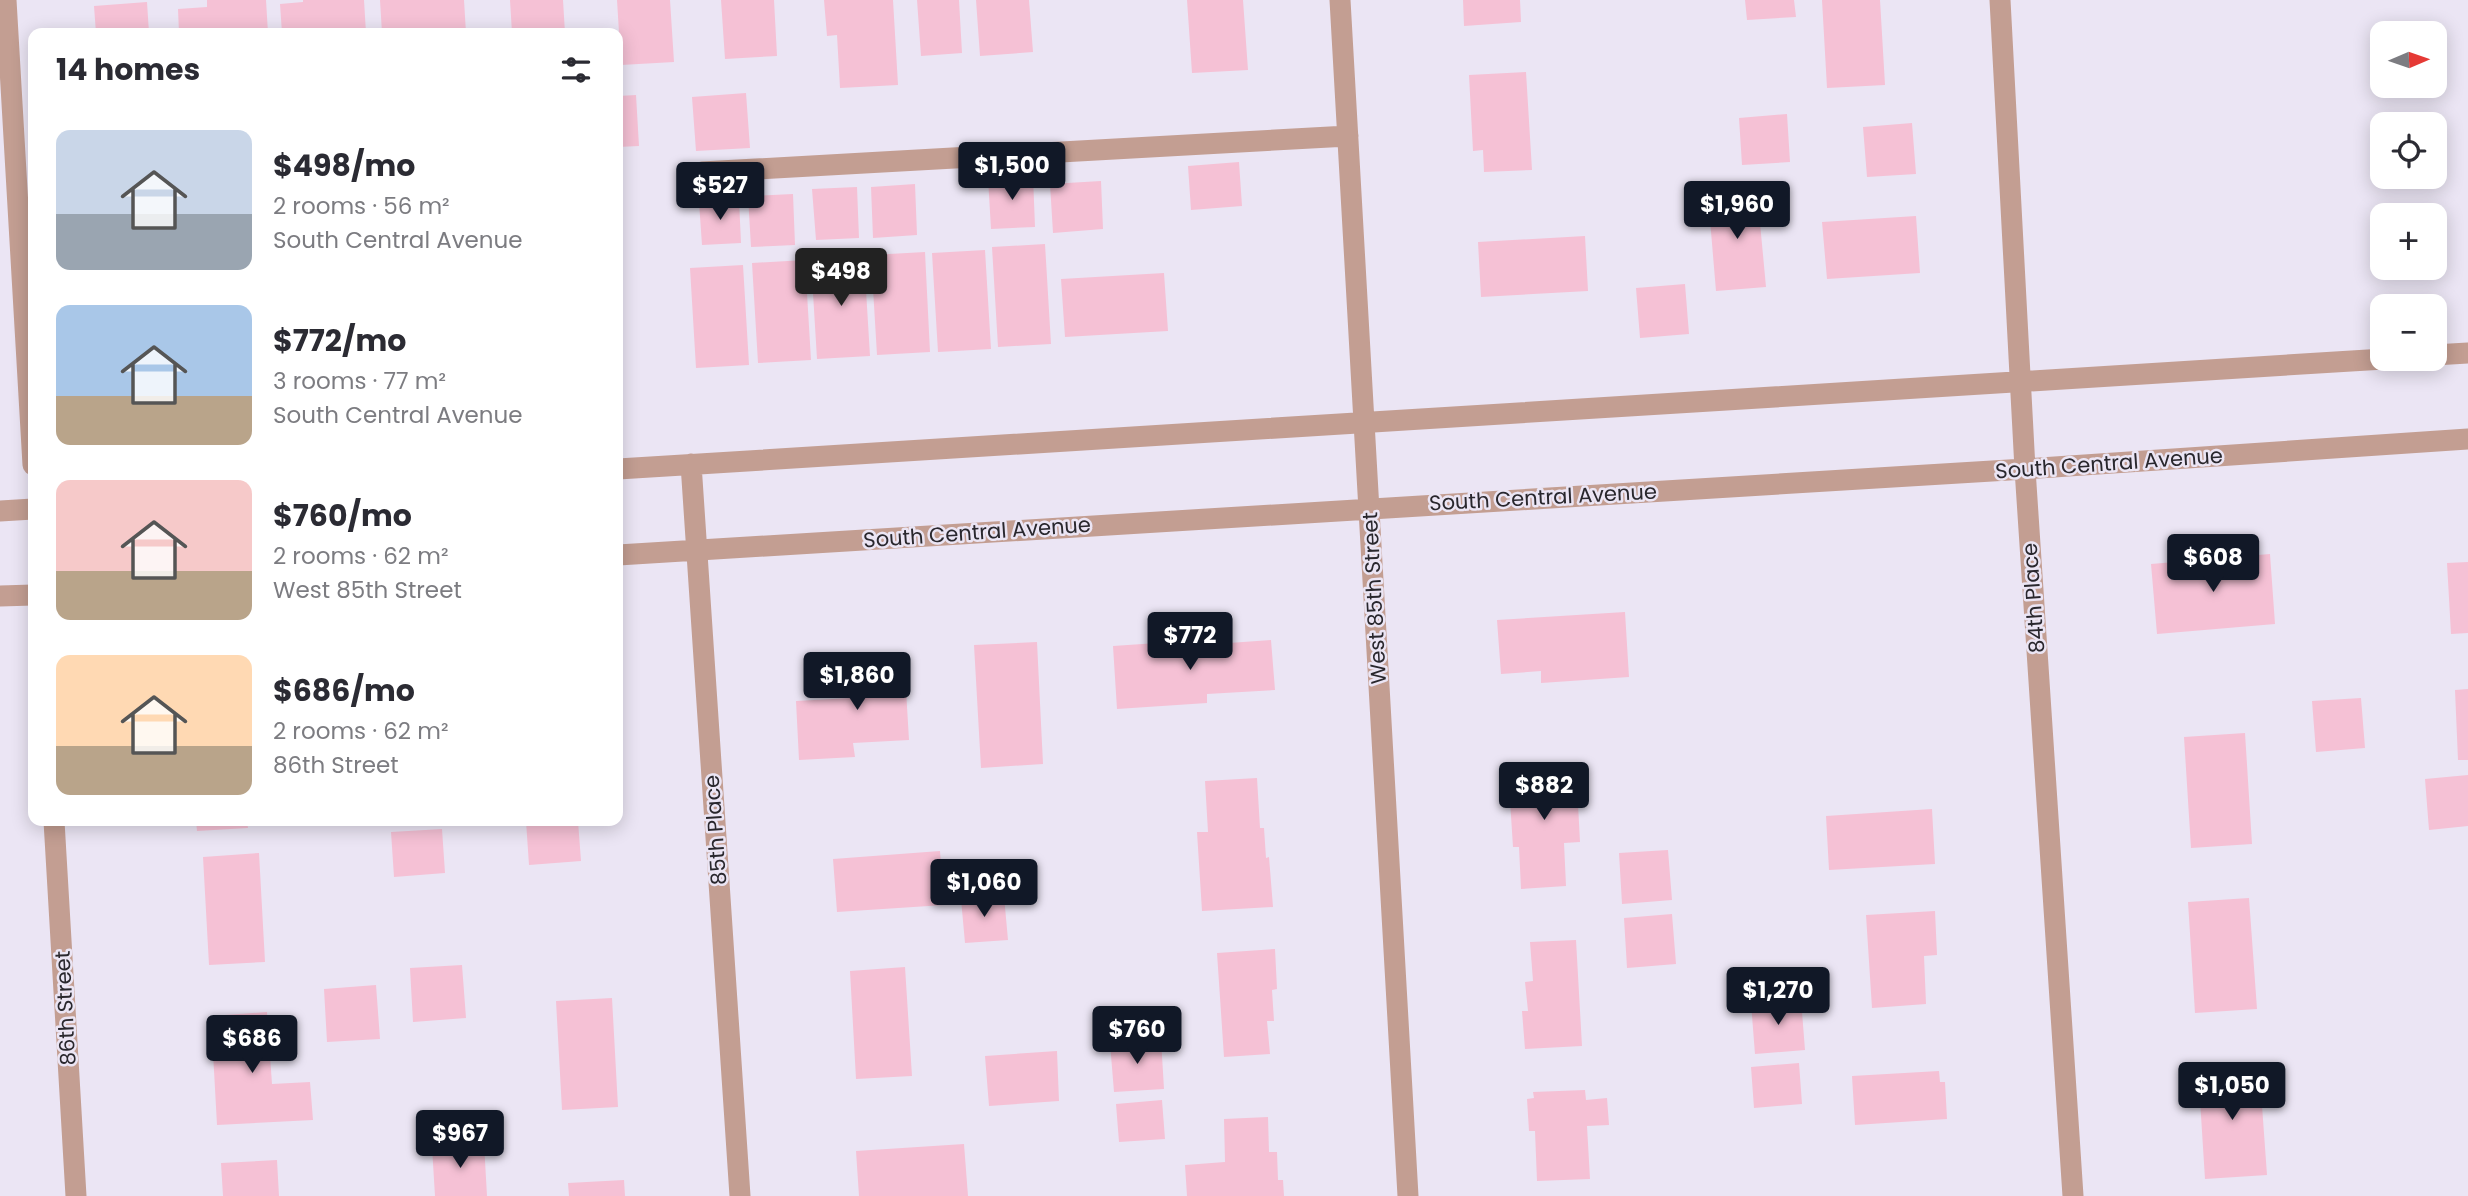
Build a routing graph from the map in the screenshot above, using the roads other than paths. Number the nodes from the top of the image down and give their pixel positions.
1 (6, 0) edge
2 (1340, 0) edge
3 (2000, 0) edge
4 (1348, 136) junction
5 (702, 172) dead end
6 (2468, 353) edge
7 (2447, 354) edge
8 (2370, 360) edge
9 (28, 379) edge
10 (2021, 383) junction
11 (1364, 423) junction
12 (2468, 439) edge
13 (691, 464) junction
14 (623, 469) edge
15 (2025, 469) junction
16 (1369, 508) junction
17 (28, 509) edge
18 (0, 511) edge
19 (696, 549) junction
20 (623, 555) edge
21 (28, 595) edge
22 (0, 596) edge
23 (54, 826) edge
24 (76, 1196) edge
25 (740, 1196) edge
26 (1408, 1196) edge
27 (2073, 1196) edge

1 - 9 street
2 - 4 street, West 85th Street
3 - 10 street, 84th Place
4 - 5 street
4 - 11 street, West 85th Street
6 - 7 street
8 - 10 street
10 - 11 street
10 - 15 street, 84th Place
11 - 13 street
11 - 16 street, West 85th Street
12 - 15 street, South Central Avenue
13 - 14 street
13 - 19 street, 85th Place
15 - 16 street, South Central Avenue
15 - 27 street, 84th Place
16 - 19 street, South Central Avenue
16 - 26 street, West 85th Street
17 - 18 street
19 - 20 street, South Central Avenue
19 - 25 street, 85th Place
21 - 22 street
23 - 24 street, 86th Street

